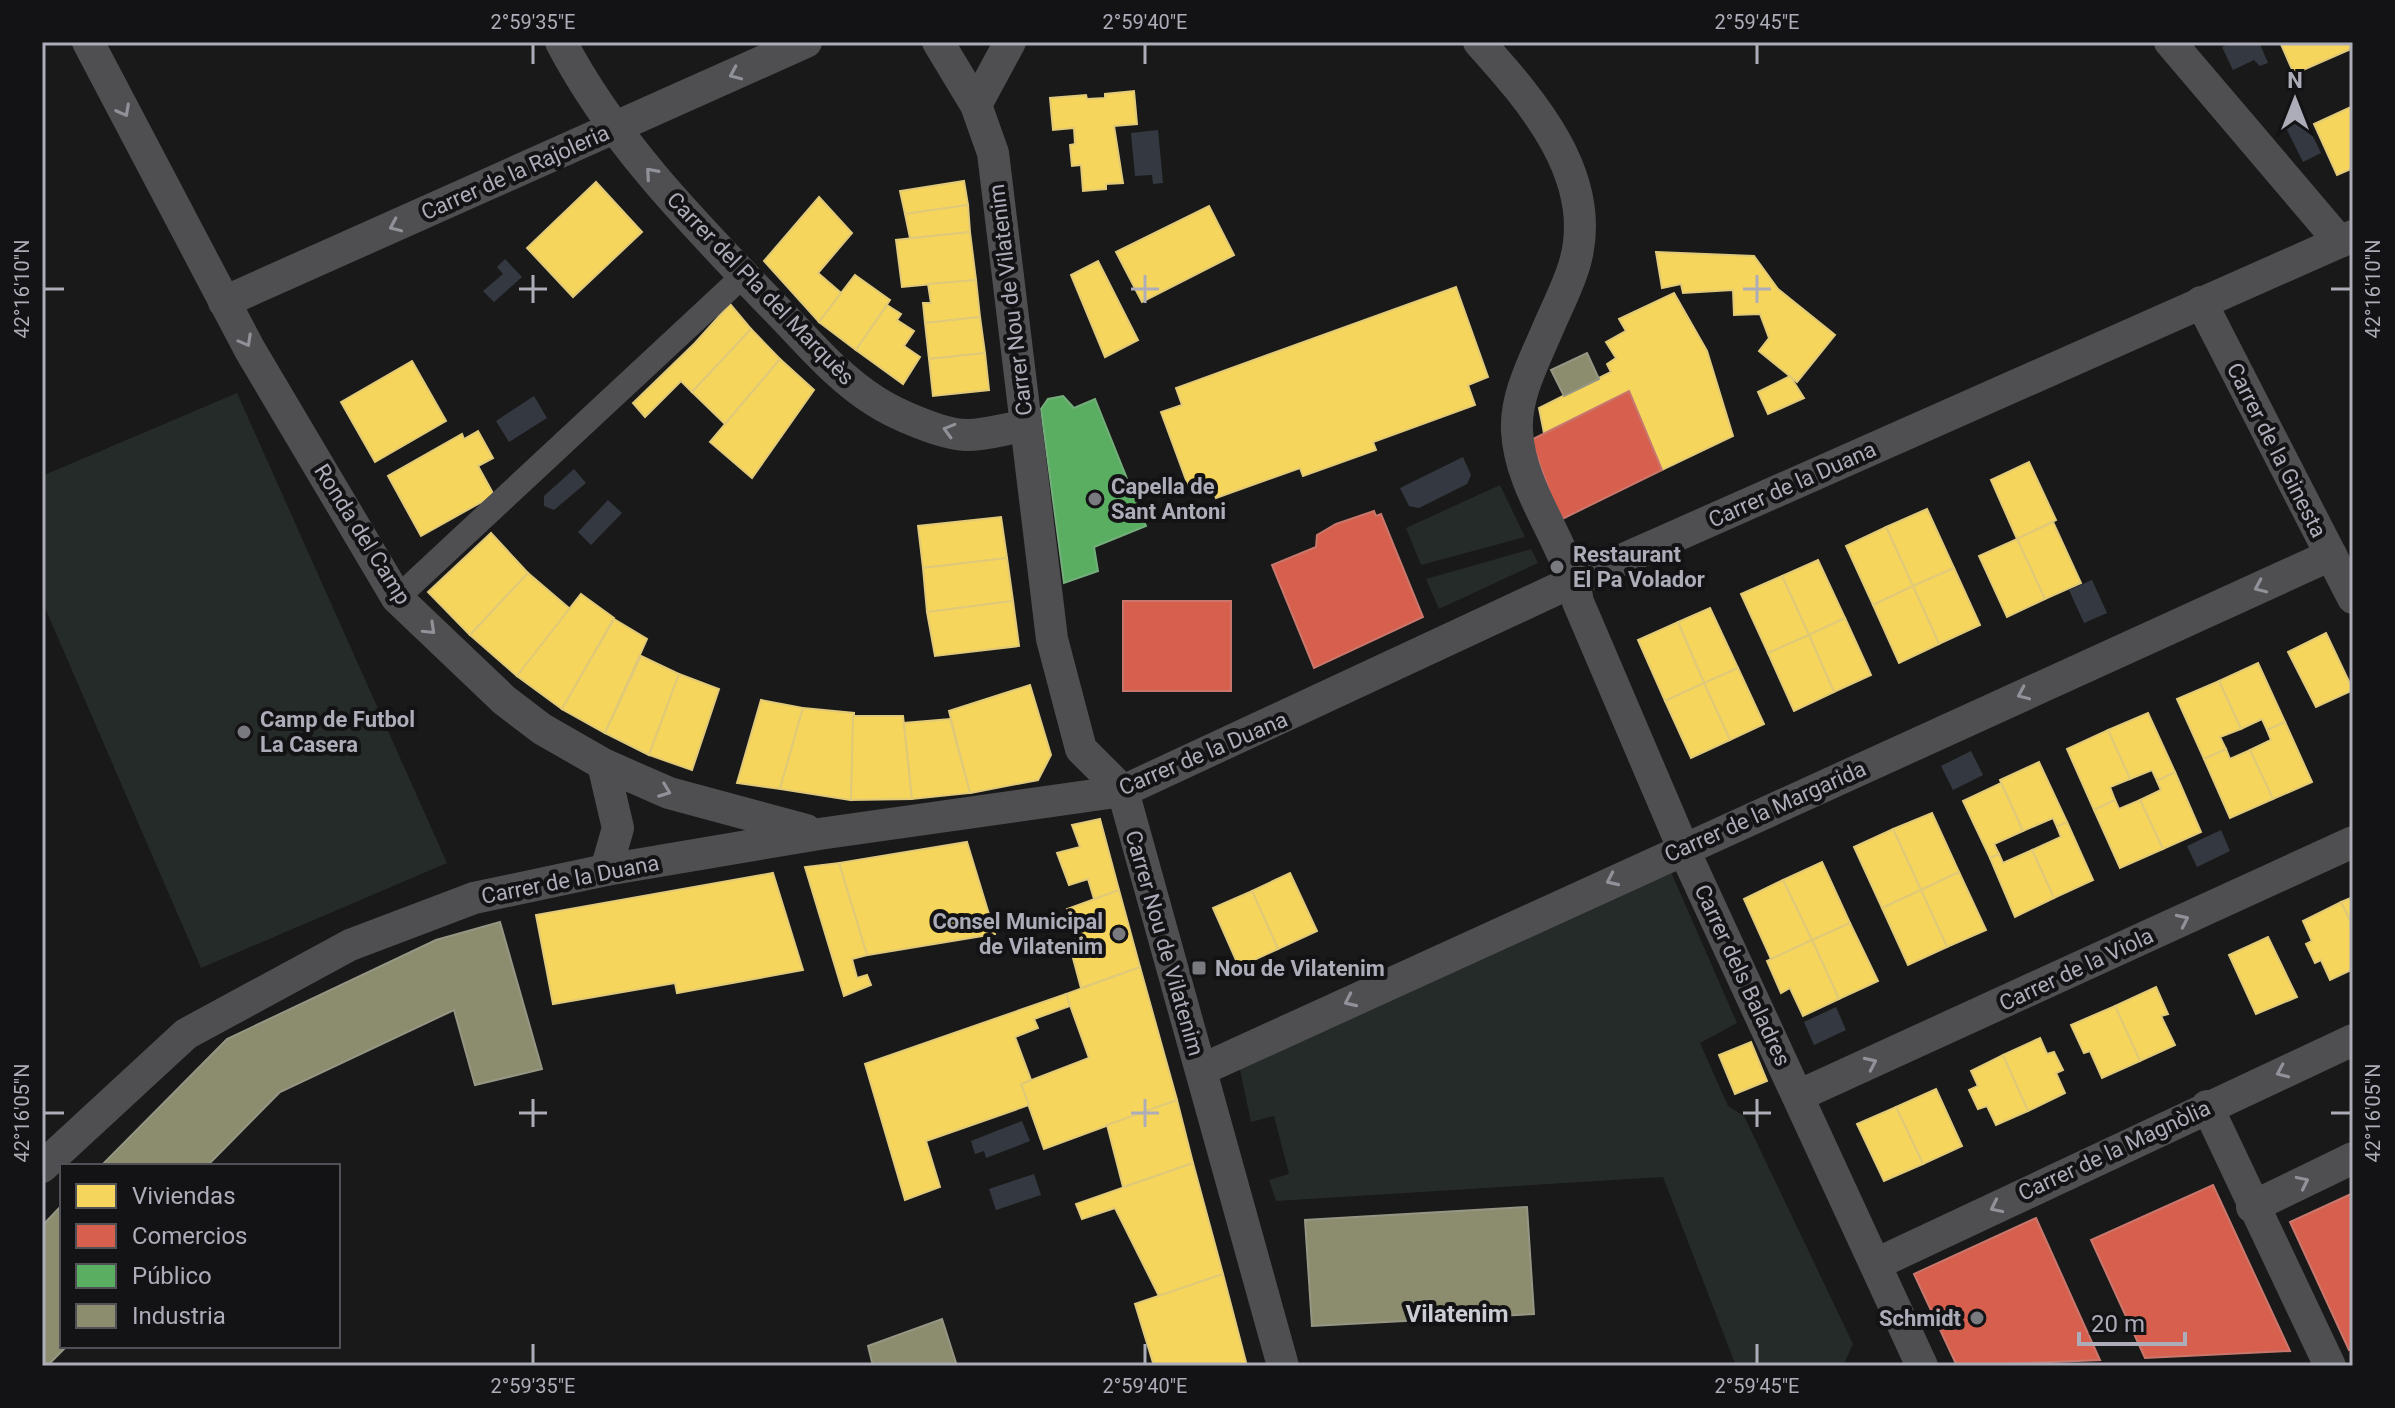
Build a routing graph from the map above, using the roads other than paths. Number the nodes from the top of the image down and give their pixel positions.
1 (88, 42) edge
2 (561, 42) edge
3 (806, 42) edge
4 (938, 42) edge
5 (1010, 42) edge
6 (1479, 42) edge
7 (2170, 42) edge
8 (976, 105) junction
9 (614, 128) junction
10 (2346, 239) edge
11 (744, 275) junction
12 (224, 302) junction
13 (2201, 302) junction
14 (1025, 426) junction
15 (2331, 555) junction
16 (1574, 581) junction
17 (397, 598) junction
18 (2353, 598) edge
19 (603, 764) junction
20 (1123, 791) junction
21 (819, 834) junction
22 (2353, 842) edge
23 (1683, 848) junction
24 (606, 870) junction
25 (2353, 1040) edge
26 (1201, 1070) junction
27 (1800, 1095) junction
28 (2207, 1106) junction
29 (2353, 1158) edge
30 (42, 1167) edge
31 (2252, 1207) junction
32 (1876, 1264) junction
33 (1283, 1366) edge
34 (1922, 1366) edge
35 (2330, 1366) edge

1 -> 12 street, Ronda del Camp
2 - 9 street, Carrer del Pla del Marquès
3 -> 9 street, Carrer de la Rajoleria
4 - 8 street, Carrer Nou de Vilatenim
5 - 8 street
6 - 16 street, Carrer dels Baladres
7 - 10 street
8 - 14 street, Carrer Nou de Vilatenim
11 -> 9 street, Carrer del Pla del Marquès
9 -> 12 street, Carrer de la Rajoleria
10 - 13 street, Carrer de la Duana
14 -> 11 street, Carrer del Pla del Marquès
11 - 17 street
12 -> 17 street, Ronda del Camp
13 - 15 street, Carrer de la Ginesta
13 - 16 street, Carrer de la Duana
14 - 20 street, Carrer Nou de Vilatenim
15 - 18 street, Carrer de la Ginesta
15 -> 23 street, Carrer de la Margarida
16 - 20 street, Carrer de la Duana
16 - 23 street, Carrer dels Baladres
17 -> 19 street, Ronda del Camp
19 -> 21 street, Ronda del Camp
19 - 24 street
20 - 21 street, Carrer de la Duana
20 - 26 street, Carrer Nou de Vilatenim
21 - 24 street, Carrer de la Duana
27 -> 22 street, Carrer de la Viola
23 -> 26 street, Carrer de la Margarida
23 - 27 street, Carrer dels Baladres
24 - 30 street, Carrer de la Duana
25 -> 28 street, Carrer de la Magnòlia
26 - 33 street, Carrer Nou de Vilatenim
27 - 32 street, Carrer dels Baladres
28 - 31 street
28 -> 32 street, Carrer de la Magnòlia
31 -> 29 street
31 - 35 street
32 - 34 street, Carrer dels Baladres

